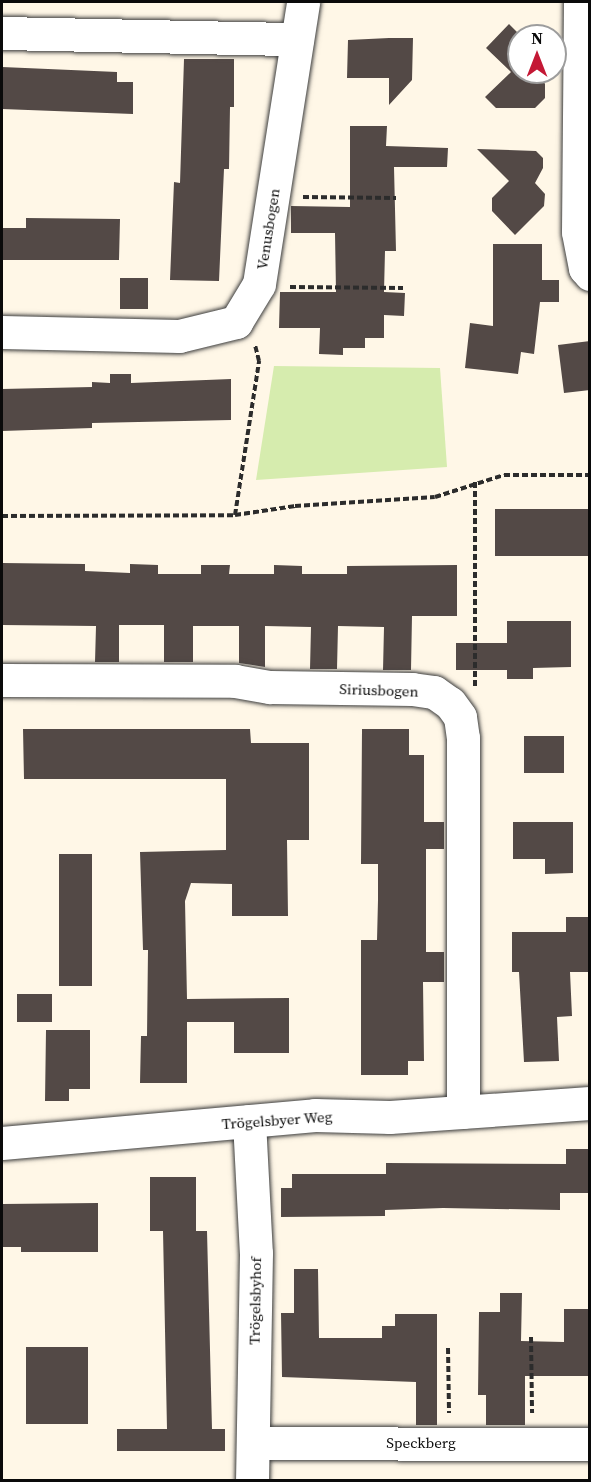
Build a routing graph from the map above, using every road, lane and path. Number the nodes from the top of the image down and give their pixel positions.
1 (303, 2) edge
2 (580, 2) edge
3 (2, 33) edge
4 (297, 39) junction
5 (272, 197) junction
6 (396, 198) dead end
7 (590, 274) edge
8 (260, 284) junction
9 (403, 288) dead end
10 (236, 322) junction
11 (2, 332) edge
12 (590, 475) edge
13 (475, 481) junction
14 (235, 515) junction
15 (2, 516) edge
16 (2, 680) edge
17 (450, 703) junction
18 (590, 1103) edge
19 (464, 1112) junction
20 (249, 1121) junction
21 (2, 1143) edge
22 (531, 1337) dead end
23 (447, 1348) dead end
24 (253, 1443) junction
25 (449, 1444) junction
26 (532, 1444) junction
27 (590, 1444) edge
28 (252, 1480) edge

1 - 4 street, Venusbogen
2 - 7 street
3 - 4 street
4 - 5 street, Venusbogen
5 - 6 path
5 - 8 street, Venusbogen
8 - 9 path
8 - 10 street, Venusbogen
10 - 11 street
10 - 14 path
12 - 13 path
13 - 14 path
13 - 17 path
14 - 15 path
16 - 17 street, Siriusbogen
17 - 19 street
18 - 19 street, Trögelsbyer Weg
19 - 20 street, Trögelsbyer Weg
20 - 21 street, Trögelsbyer Weg
20 - 24 street, Trögelsbyhof
22 - 26 path
23 - 25 path
24 - 25 street, Speckberg
24 - 28 street, Trögelsbyhof
25 - 26 street, Speckberg
26 - 27 street, Speckberg

